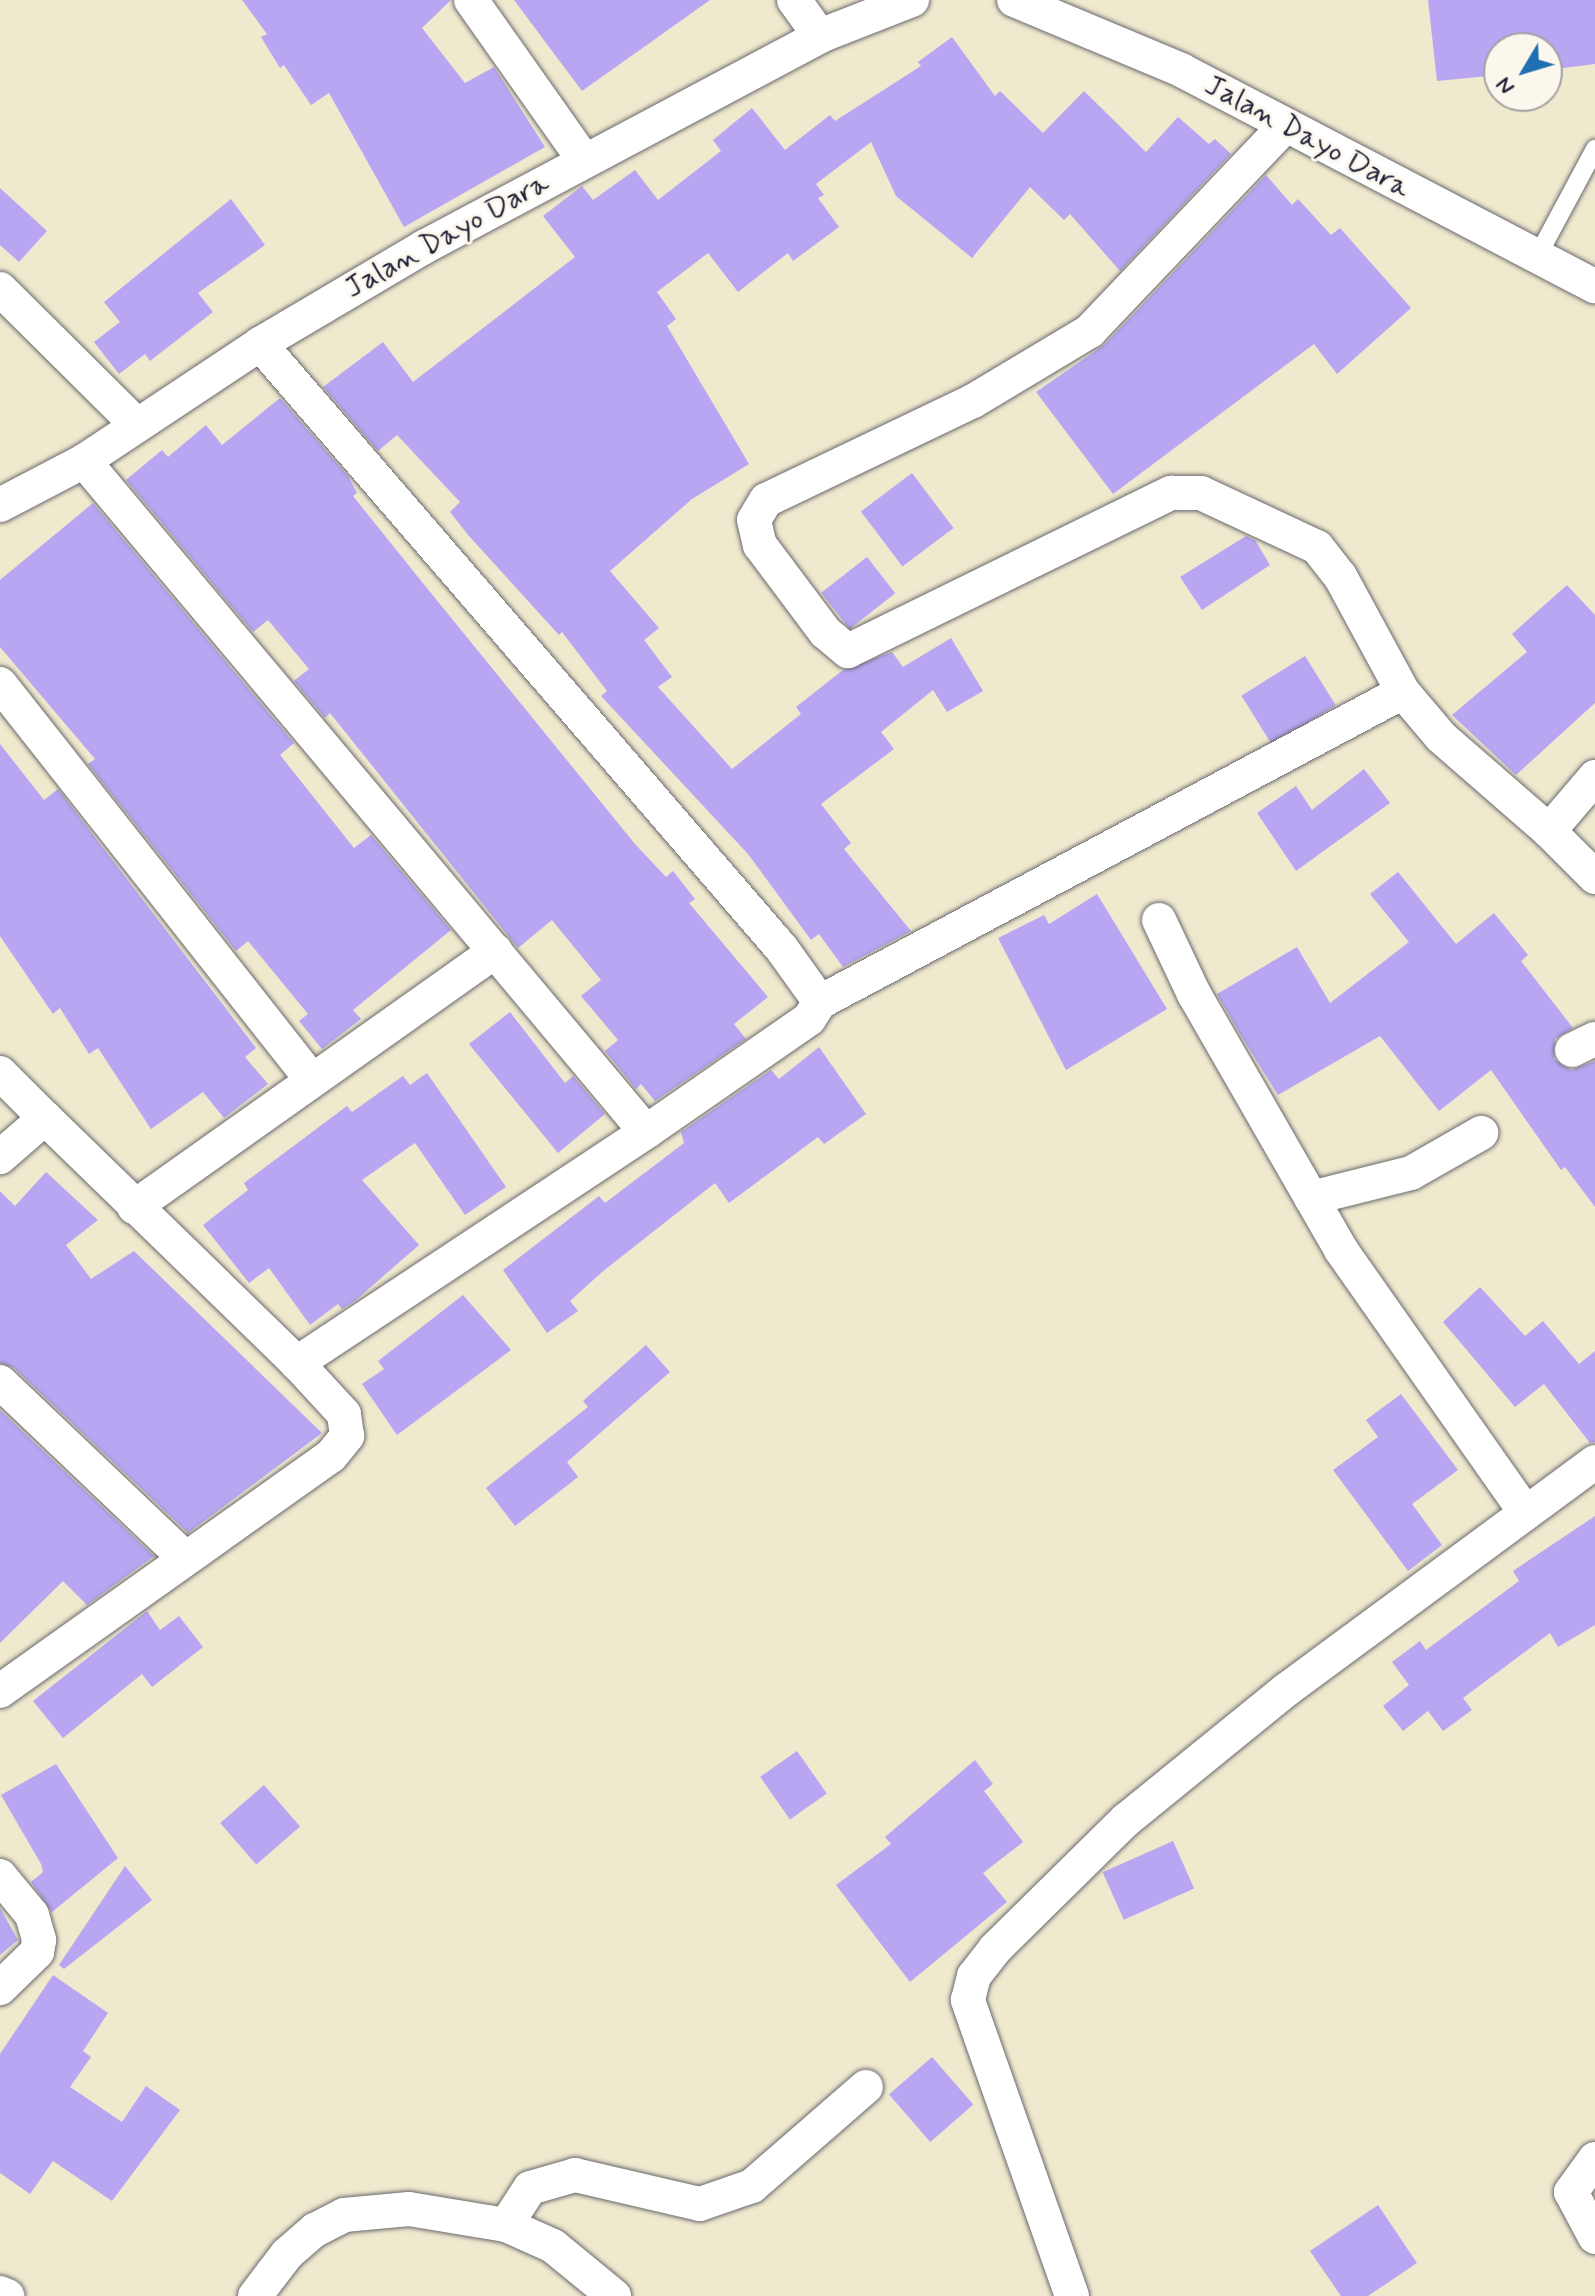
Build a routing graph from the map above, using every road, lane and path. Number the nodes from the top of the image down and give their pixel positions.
1 (471, 0) edge
2 (794, 0) edge
3 (912, 0) edge
4 (1014, 0) edge
5 (820, 36) junction
6 (1284, 127) junction
7 (1595, 149) edge
8 (584, 160) junction
9 (1537, 257) junction
10 (1595, 286) edge
11 (0, 289) edge
12 (260, 344) junction
13 (136, 424) junction
14 (84, 461) junction
15 (0, 505) edge
16 (0, 684) edge
17 (1403, 692) junction
18 (1595, 777) edge
19 (1549, 831) junction
20 (1595, 877) edge
21 (1159, 920) dead end
22 (495, 951) junction
23 (820, 1002) junction
24 (0, 1073) edge
25 (312, 1080) junction
26 (45, 1118) junction
27 (646, 1132) junction
28 (1481, 1133) dead end
29 (0, 1157) edge
30 (1311, 1198) junction
31 (134, 1207) junction
32 (297, 1363) junction
33 (0, 1382) edge
34 (1595, 1462) edge
35 (1525, 1512) junction
36 (184, 1557) junction
37 (5, 1678) edge
38 (0, 1876) edge
39 (0, 1988) edge
40 (866, 2087) dead end
41 (1595, 2159) edge
42 (506, 2225) junction
43 (1595, 2237) edge
44 (0, 2293) edge
45 (7, 2296) edge
46 (255, 2296) edge
47 (614, 2296) edge
48 (1072, 2296) edge

1 - 8 street
2 - 5 street
3 - 5 street, Jalan Dayo Dara
4 - 6 street, Jalan Dayo Dara
5 - 8 street, Jalan Dayo Dara
6 - 9 street, Jalan Dayo Dara
6 - 17 street
7 - 9 lane
8 - 12 street, Jalan Dayo Dara
9 - 10 street, Jalan Dayo Dara
11 - 13 street
12 - 13 street, Jalan Dayo Dara
12 - 23 street
13 - 14 street, Jalan Dayo Dara
14 - 15 street, Jalan Dayo Dara
14 - 22 street
16 - 25 street
17 - 19 street
17 - 23 street
18 - 19 street
19 - 20 street
21 - 30 street
22 - 25 street
22 - 27 street
23 - 27 street
24 - 26 street
25 - 31 street
26 - 29 street
26 - 31 street
27 - 32 street
28 - 30 street
30 - 35 street
31 - 32 street
32 - 36 street
33 - 36 street
34 - 35 street
35 - 48 street
36 - 37 street
38 - 39 street
40 - 42 street
41 - 43 street
42 - 46 street
42 - 47 street
44 - 45 street

